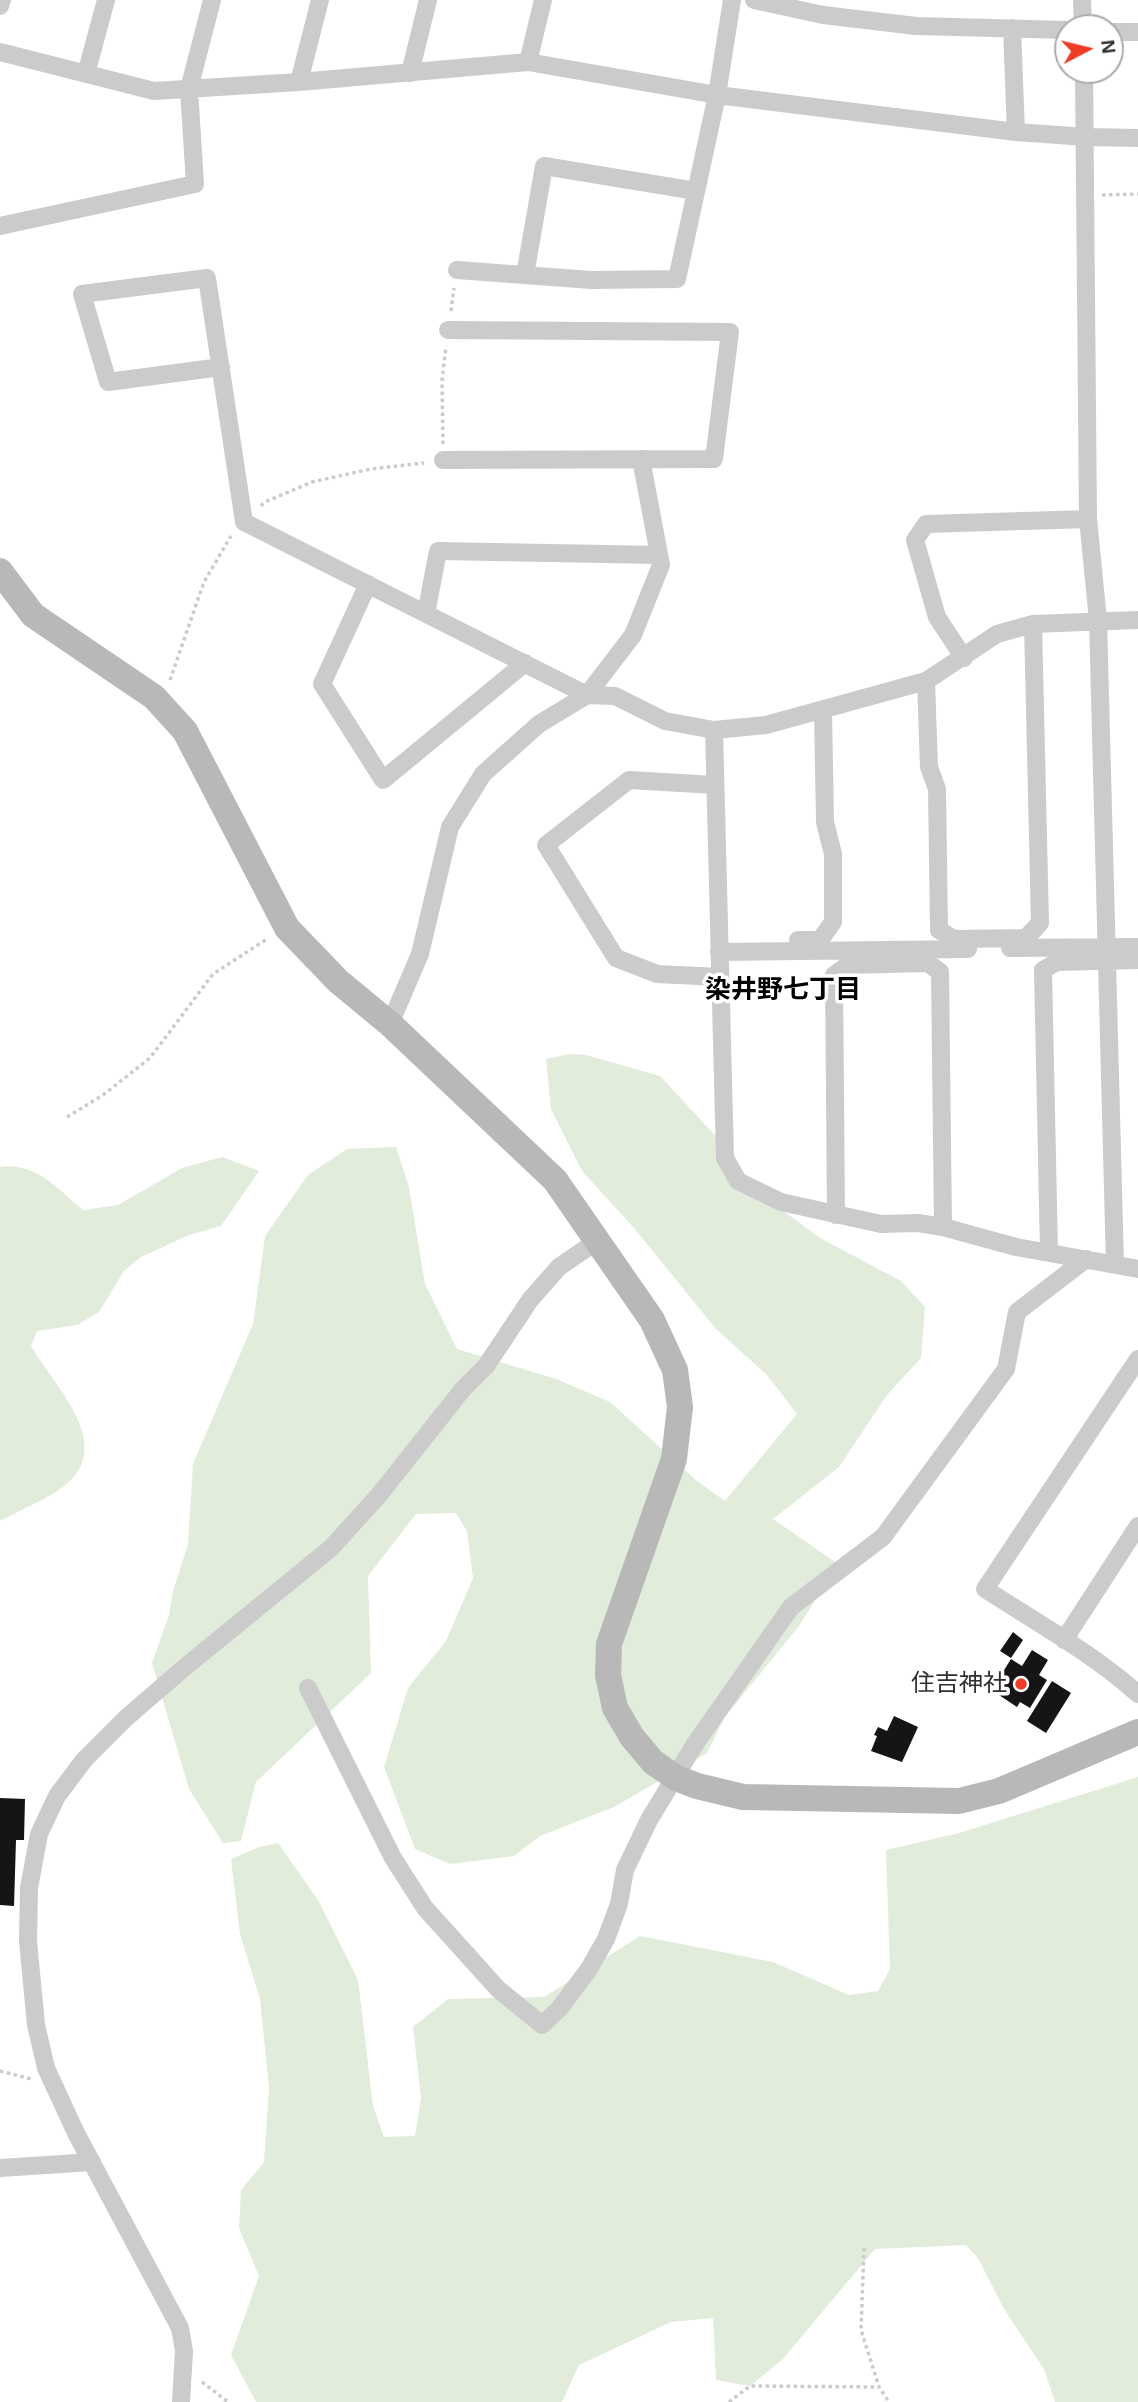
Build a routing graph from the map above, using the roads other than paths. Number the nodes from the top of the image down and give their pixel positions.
1 (2, 0) edge
2 (106, 0) edge
3 (212, 0) edge
4 (320, 0) edge
5 (428, 0) edge
6 (543, 0) edge
7 (732, 0) edge
8 (754, 0) edge
9 (0, 6) edge
10 (1012, 28) junction
11 (1054, 30) edge
12 (0, 52) edge
13 (528, 62) junction
14 (410, 73) junction
15 (86, 74) junction
16 (299, 82) junction
17 (1084, 84) edge
18 (189, 89) junction
19 (717, 95) junction
20 (1016, 132) junction
21 (1086, 137) junction
22 (1138, 138) edge
23 (696, 191) junction
24 (0, 226) edge
25 (457, 270) road end
26 (525, 275) junction
27 (448, 330) road end
28 (221, 367) junction
29 (641, 459) junction
30 (443, 460) road end
31 (1088, 519) junction
32 (659, 555) junction
33 (0, 571) edge
34 (368, 584) junction
35 (426, 614) junction
36 (1098, 620) junction
37 (1138, 620) edge
38 (1033, 624) junction
39 (964, 658) junction
40 (525, 663) junction
41 (926, 681) junction
42 (587, 695) junction
43 (823, 711) junction
44 (713, 730) junction
45 (715, 785) junction
46 (719, 946) junction
47 (1138, 947) edge
48 (1106, 954) junction
49 (1138, 960) edge
50 (720, 976) junction
51 (390, 1024) junction
52 (836, 1215) junction
53 (943, 1227) junction
54 (597, 1241) junction
55 (1049, 1252) junction
56 (1086, 1259) junction
57 (1115, 1265) junction
58 (1138, 1269) edge
59 (1138, 1359) edge
60 (1138, 1526) edge
61 (1064, 1640) junction
62 (308, 1688) dead end
63 (1138, 1694) edge
64 (1138, 1732) edge
65 (676, 1777) junction
66 (92, 2162) junction
67 (0, 2168) edge
68 (181, 2402) edge

1 - 9 street
2 - 15 street
3 - 18 street
4 - 16 street
5 - 14 street
6 - 13 street
7 - 19 street
8 - 10 street
10 - 11 street
10 - 20 street
12 - 15 street
13 - 14 street
13 - 19 street
14 - 16 street
15 - 18 street
16 - 18 street
17 - 21 street
18 - 24 street
19 - 20 street
19 - 23 street
20 - 21 street
21 - 22 street
21 - 31 street
23 - 26 street
23 - 26 street
25 - 26 street
27 - 29 street
28 - 28 street
28 - 34 street
29 - 30 street
29 - 32 street
31 - 36 street
31 - 39 street
32 - 35 street
32 - 42 street
33 - 51 street
34 - 35 street
34 - 40 street
35 - 40 street
36 - 37 street
36 - 38 street
36 - 48 street
38 - 39 street
38 - 41 street
39 - 41 street
40 - 42 street
41 - 43 street
42 - 44 street
42 - 51 street
43 - 44 street
43 - 46 street
44 - 45 street
45 - 46 street
45 - 50 street
46 - 48 street
46 - 50 street
47 - 48 street
48 - 49 street
48 - 55 street
48 - 57 street
50 - 52 street
51 - 54 street
52 - 53 street
52 - 53 street
53 - 55 street
54 - 65 street
54 - 66 street
55 - 56 street
56 - 57 street
56 - 65 street
57 - 58 street
59 - 61 street
60 - 61 street
61 - 63 street
62 - 65 street
64 - 65 street
66 - 67 street
66 - 68 street

